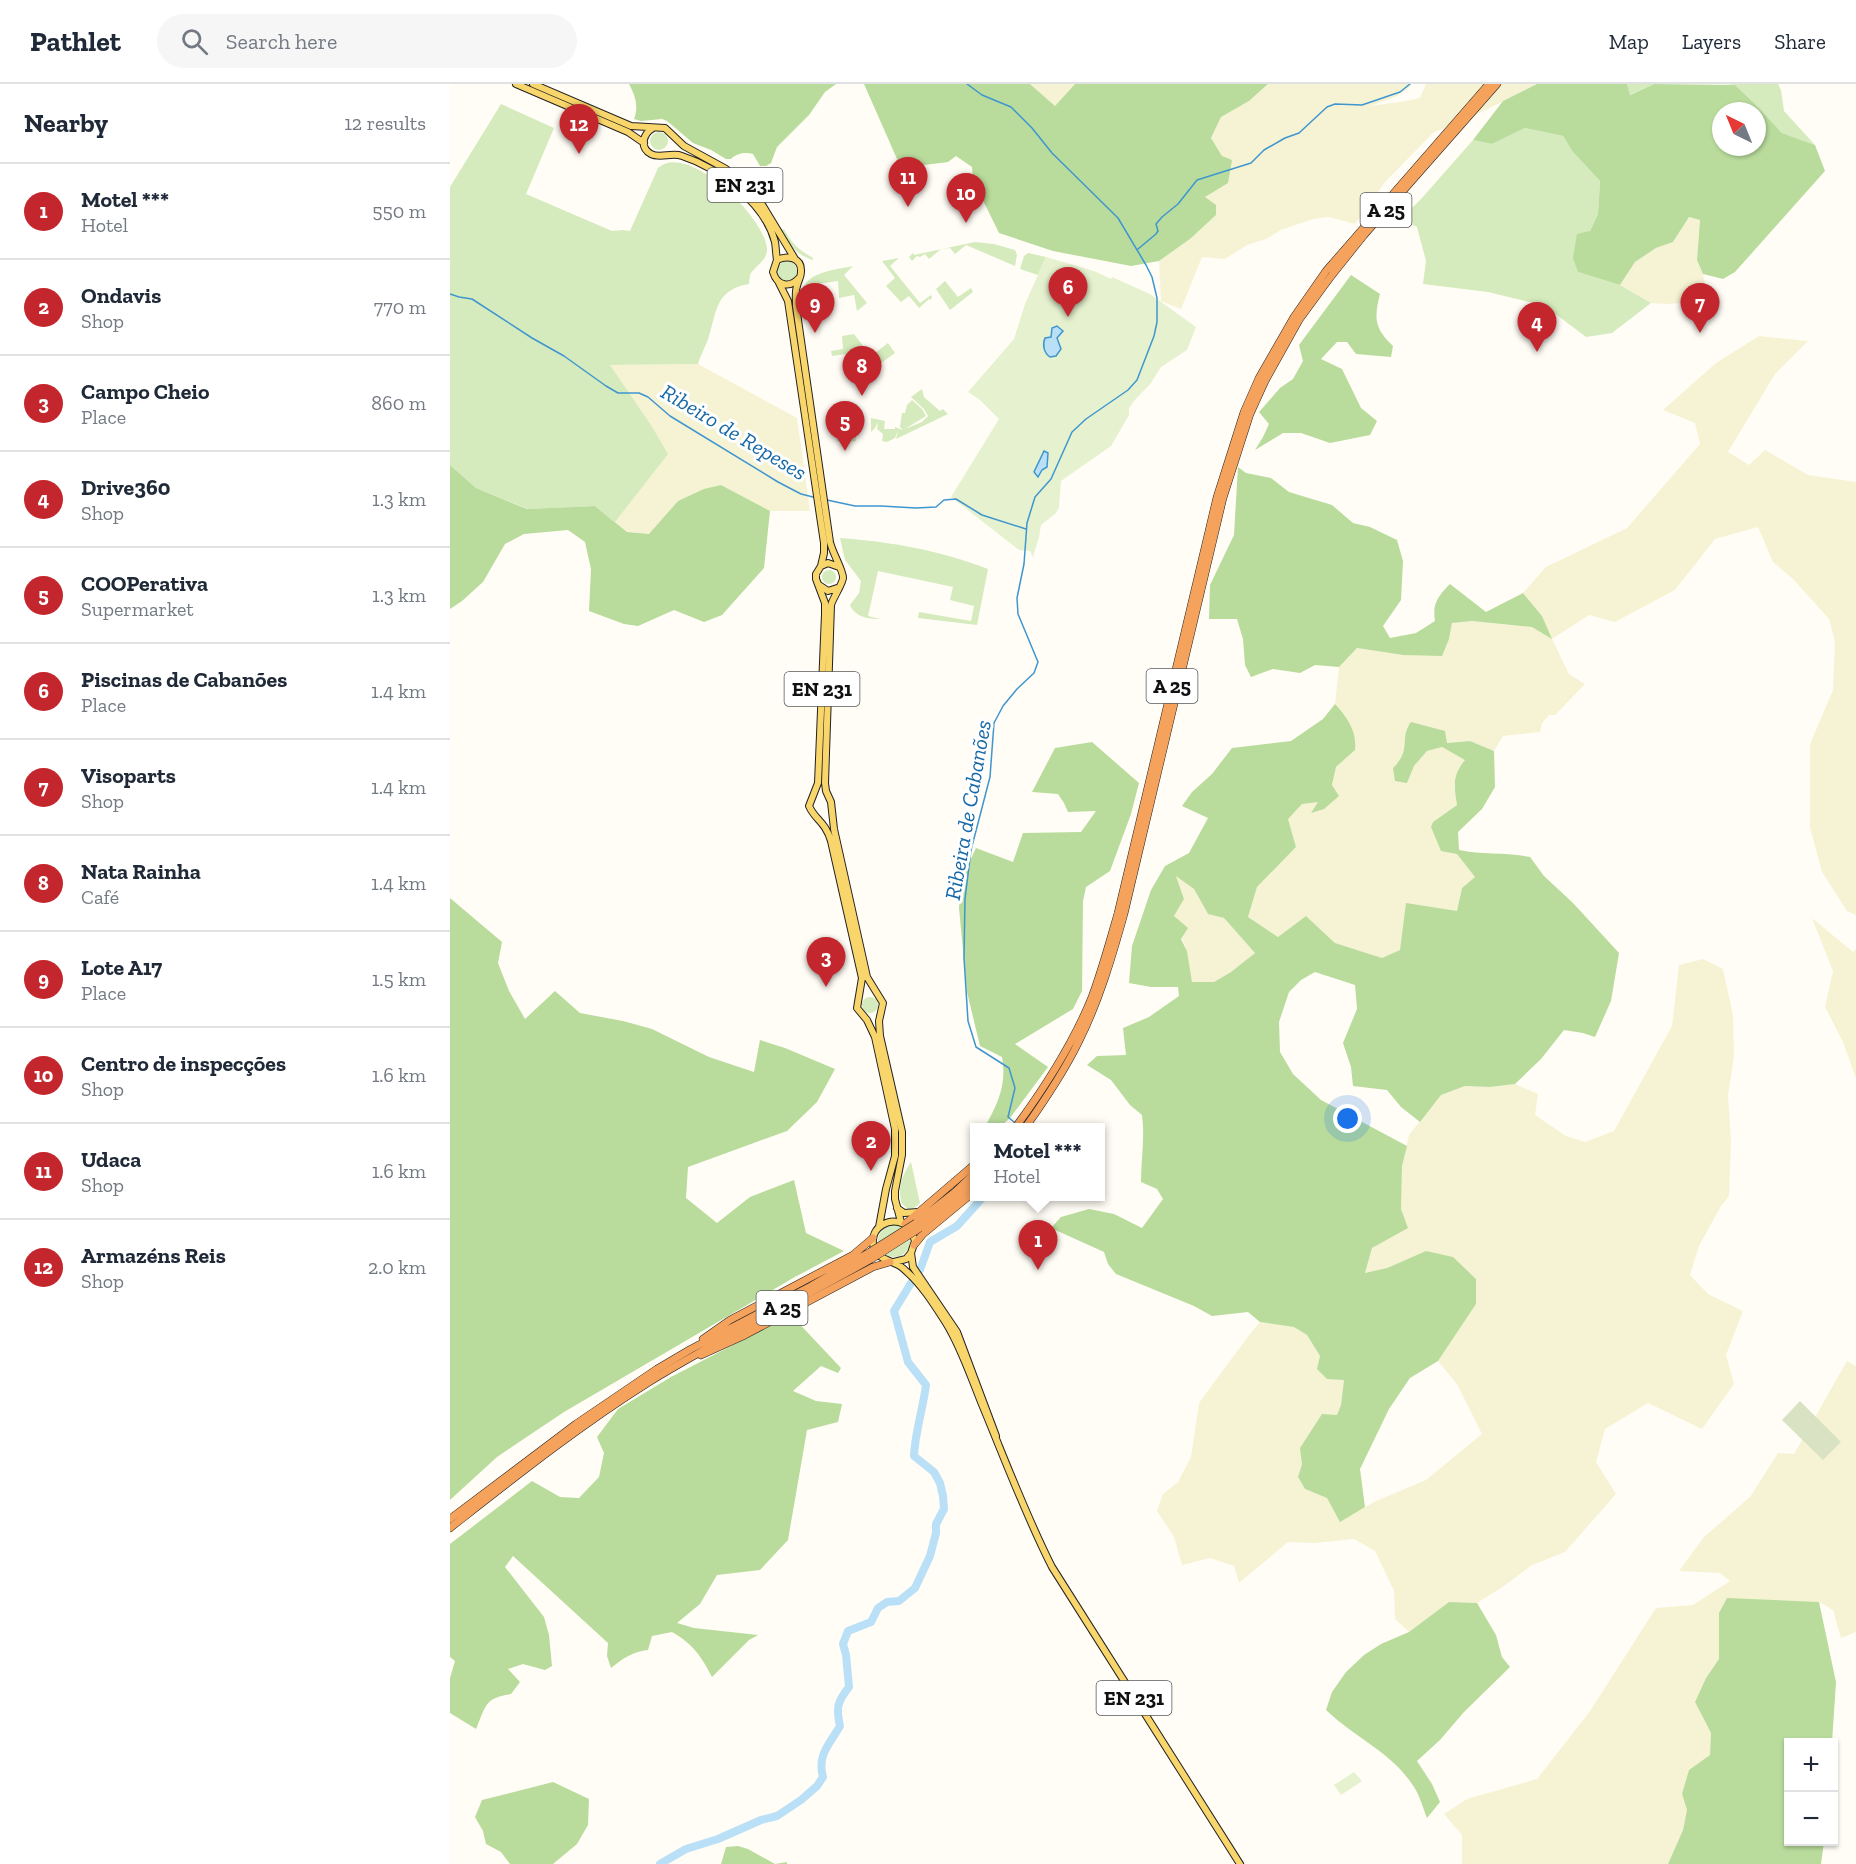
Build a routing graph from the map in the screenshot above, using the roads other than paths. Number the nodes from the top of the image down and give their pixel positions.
1 (516, 84) edge
2 (533, 84) edge
3 (1489, 84) edge
4 (1497, 84) edge
5 (656, 127) junction
6 (671, 134) junction
7 (644, 143) junction
8 (666, 154) junction
9 (795, 259) junction
10 (777, 260) junction
11 (800, 278) junction
12 (779, 283) junction
13 (1283, 341) junction
14 (1262, 380) junction
15 (820, 566) junction
16 (840, 567) junction
17 (817, 583) junction
18 (837, 588) junction
19 (813, 796) junction
20 (828, 796) junction
21 (831, 809) junction
22 (816, 815) junction
23 (877, 993) junction
24 (860, 995) junction
25 (882, 1011) junction
26 (864, 1017) junction
27 (1018, 1123) edge
28 (1028, 1123) edge
29 (970, 1168) edge
30 (970, 1178) edge
31 (970, 1186) edge
32 (970, 1195) edge
33 (897, 1208) junction
34 (921, 1211) junction
35 (903, 1223) junction
36 (918, 1226) junction
37 (879, 1227) junction
38 (873, 1238) junction
39 (913, 1249) junction
40 (871, 1255) junction
41 (892, 1262) junction
42 (691, 1349) junction
43 (690, 1358) junction
44 (996, 1436) junction
45 (450, 1520) edge
46 (450, 1528) edge
47 (1240, 1864) edge

1 - 7 main road, EN 231
2 - 5 main road, EN 231
3 - 13 highway, A 25
4 - 13 highway, A 25
5 - 6 main road, EN 231
5 - 7 main road
6 - 8 main road
6 - 9 main road, EN 231
7 - 8 main road, EN 231
8 - 10 main road, EN 231
9 - 10 main road
9 - 11 main road, EN 231
10 - 12 main road, EN 231
11 - 12 main road
11 - 16 main road, EN 231
12 - 15 main road, EN 231
13 - 14 highway, A 25
14 - 27 highway, A 25
14 - 28 highway, A 25
15 - 16 main road
15 - 17 main road, EN 231
16 - 18 main road, EN 231
17 - 18 main road
17 - 19 main road, EN 231
18 - 20 main road, EN 231
19 - 20 main road
19 - 22 main road, EN 231
20 - 21 main road, EN 231
21 - 22 main road
21 - 23 main road, EN 231
22 - 24 main road, EN 231
23 - 24 main road
23 - 25 main road, EN 231
24 - 26 main road, EN 231
25 - 26 main road
25 - 33 main road, EN 231
26 - 37 main road, EN 231
29 - 34 highway
30 - 36 highway, A 25
31 - 36 highway, A 25
32 - 39 highway
33 - 34 main road
33 - 35 main road, EN 231
34 - 35 highway
35 - 37 main road
35 - 39 main road, EN 231
36 - 40 highway, A 25, bridge
37 - 38 main road, EN 231
38 - 41 main road, EN 231
38 - 42 highway
39 - 41 main road
39 - 44 main road, EN 231
40 - 42 highway, A 25
40 - 43 highway, A 25
41 - 43 highway
41 - 44 main road, EN 231
42 - 45 highway, A 25
43 - 46 highway, A 25
44 - 47 main road, EN 231

